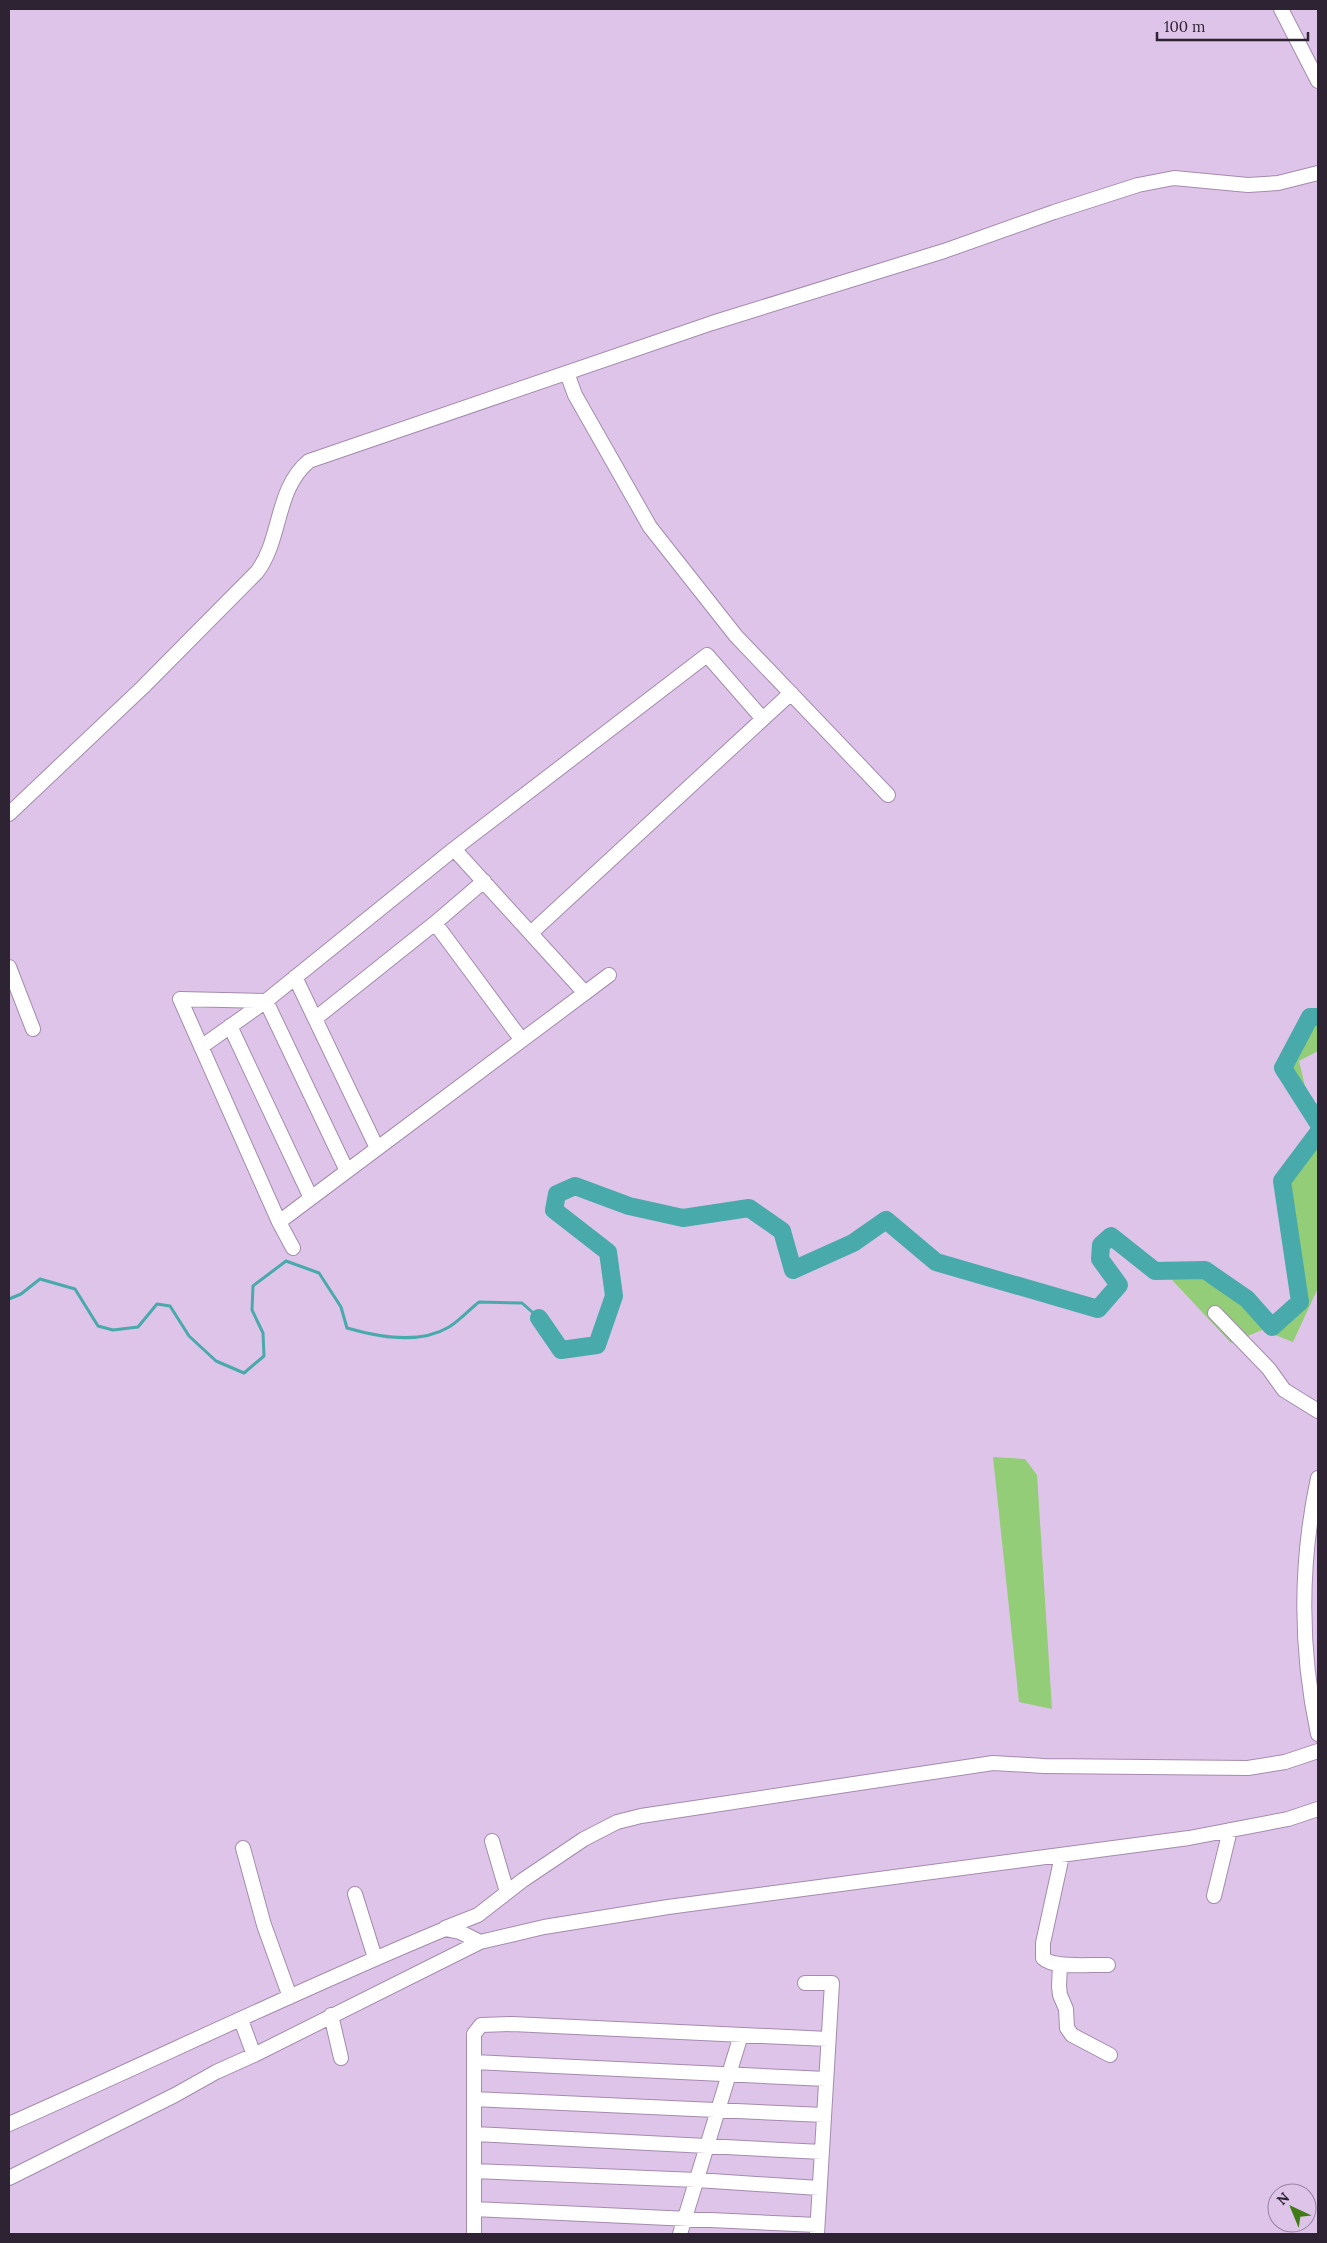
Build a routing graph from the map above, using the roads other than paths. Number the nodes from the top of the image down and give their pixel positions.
1 (1281, 9) edge
2 (1318, 81) edge
3 (1318, 173) edge
4 (566, 373) junction
5 (791, 692) junction
6 (762, 718) junction
7 (888, 795) dead end
8 (9, 814) edge
9 (454, 848) junction
10 (484, 881) junction
11 (435, 923) junction
12 (532, 932) junction
13 (9, 967) edge
14 (608, 974) dead end
15 (295, 977) junction
16 (584, 992) junction
17 (266, 1001) junction
18 (316, 1018) junction
19 (230, 1026) junction
20 (33, 1029) dead end
21 (521, 1040) junction
22 (201, 1047) junction
23 (377, 1148) junction
24 (347, 1171) junction
25 (310, 1198) junction
26 (279, 1222) junction
27 (293, 1248) dead end
28 (1215, 1313) dead end
29 (1318, 1411) edge
30 (1318, 1478) edge
31 (1318, 1734) edge
32 (1318, 1752) edge
33 (1318, 1809) edge
34 (1230, 1830) junction
35 (492, 1841) dead end
36 (243, 1848) dead end
37 (1062, 1856) junction
38 (507, 1892) junction
39 (355, 1894) dead end
40 (1214, 1896) dead end
41 (445, 1929) junction
42 (480, 1942) junction
43 (375, 1958) junction
44 (1060, 1964) junction
45 (1108, 1964) dead end
46 (805, 1983) dead end
47 (290, 1997) junction
48 (331, 2015) junction
49 (241, 2020) junction
50 (741, 2035) junction
51 (828, 2039) junction
52 (254, 2055) junction
53 (1110, 2055) dead end
54 (341, 2058) dead end
55 (474, 2062) junction
56 (730, 2074) junction
57 (826, 2078) junction
58 (474, 2099) junction
59 (719, 2110) junction
60 (824, 2115) junction
61 (9, 2124) edge
62 (474, 2134) junction
63 (708, 2146) junction
64 (822, 2152) junction
65 (474, 2171) junction
66 (9, 2178) edge
67 (698, 2180) junction
68 (819, 2188) junction
69 (474, 2209) junction
70 (685, 2219) junction
71 (817, 2230) edge
72 (474, 2234) edge
73 (680, 2234) edge

1 - 2 street
3 - 4 street
4 - 5 street
4 - 8 street
5 - 6 street
5 - 7 street
6 - 9 street
6 - 12 street
9 - 10 street
9 - 15 street
10 - 11 street
10 - 12 street
11 - 18 street
11 - 21 street
12 - 16 street
13 - 20 street
14 - 16 street
15 - 17 street
15 - 18 street
16 - 21 street
17 - 19 street
17 - 22 street
17 - 24 street
18 - 23 street
19 - 22 street
19 - 25 street
21 - 23 street
22 - 26 street
23 - 24 street
24 - 25 street
25 - 26 street
26 - 27 street
28 - 29 street
30 - 31 street
32 - 38 street
33 - 34 street
34 - 37 street
34 - 40 street
35 - 38 street
36 - 47 street
37 - 42 street
37 - 44 street
38 - 41 street
39 - 43 street
41 - 42 street
41 - 43 street
42 - 48 street
43 - 47 street
44 - 45 street
44 - 53 street
46 - 51 street
47 - 49 street
48 - 52 street
48 - 54 street
49 - 52 street
49 - 61 street
50 - 51 street
50 - 55 street
50 - 56 street
51 - 57 street
52 - 66 street
55 - 56 street
55 - 58 street
56 - 57 street
56 - 59 street
57 - 60 street
58 - 59 street
58 - 62 street
59 - 60 street
59 - 63 street
60 - 64 street
62 - 63 street
62 - 65 street
63 - 64 street
63 - 67 street
64 - 68 street
65 - 67 street
65 - 69 street
67 - 68 street
67 - 70 street
68 - 71 street
69 - 70 street
69 - 72 street
70 - 71 street
70 - 73 street

